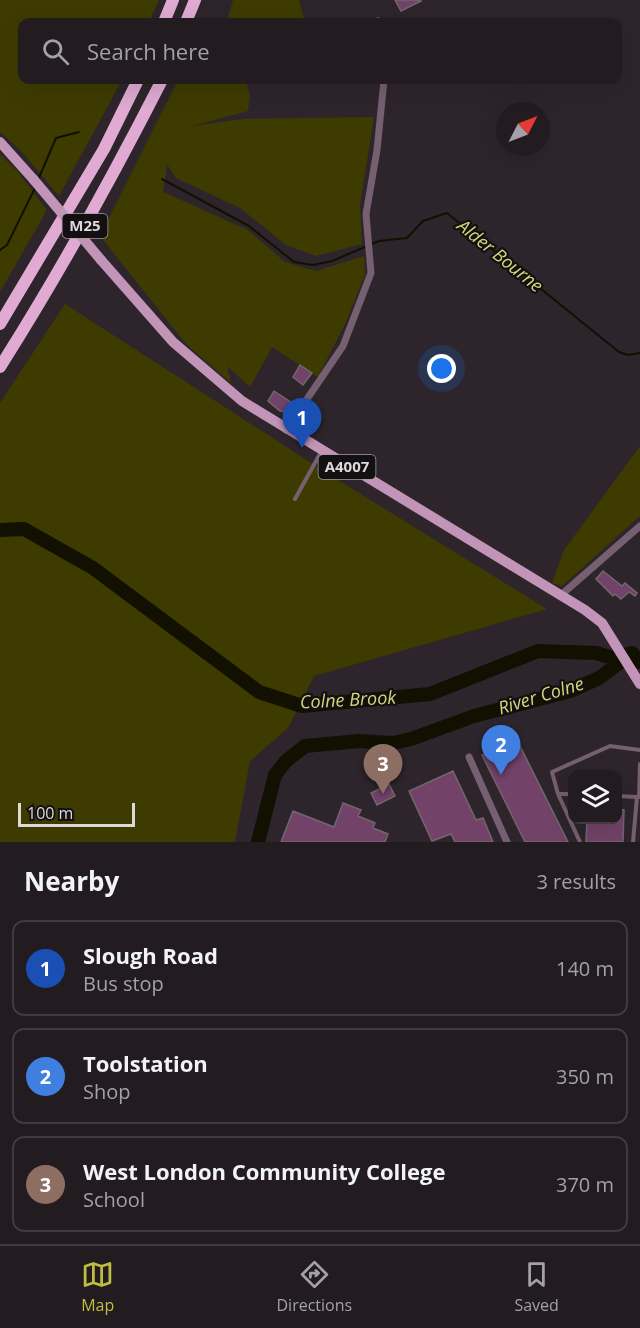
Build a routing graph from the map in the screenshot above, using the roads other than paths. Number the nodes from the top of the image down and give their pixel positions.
1 (173, 0) edge
2 (195, 0) edge
3 (166, 18) edge
4 (188, 18) edge
5 (136, 84) edge
6 (160, 84) edge
7 (384, 84) edge
8 (0, 142) edge
9 (0, 324) edge
10 (0, 367) edge
11 (286, 430) junction
12 (321, 452) junction
13 (295, 499) dead end
14 (640, 526) edge
15 (561, 595) junction
16 (639, 682) edge
17 (640, 750) edge
18 (469, 757) dead end
19 (640, 764) edge
20 (558, 794) junction
21 (568, 794) edge
22 (622, 796) edge
23 (639, 797) edge
24 (507, 842) edge
25 (580, 842) edge
26 (633, 842) edge

1 - 3 highway
2 - 4 highway
5 - 9 highway, M25
6 - 10 highway, M25
7 - 11 street
8 - 11 main road, A4007, bridge
11 - 12 main road, A4007
12 - 13 lane
12 - 15 main road, A4007
14 - 15 street
15 - 16 main road, A4007
17 - 20 lane
18 - 24 street
19 - 23 lane
20 - 21 lane
20 - 25 lane
22 - 23 lane
23 - 26 lane

